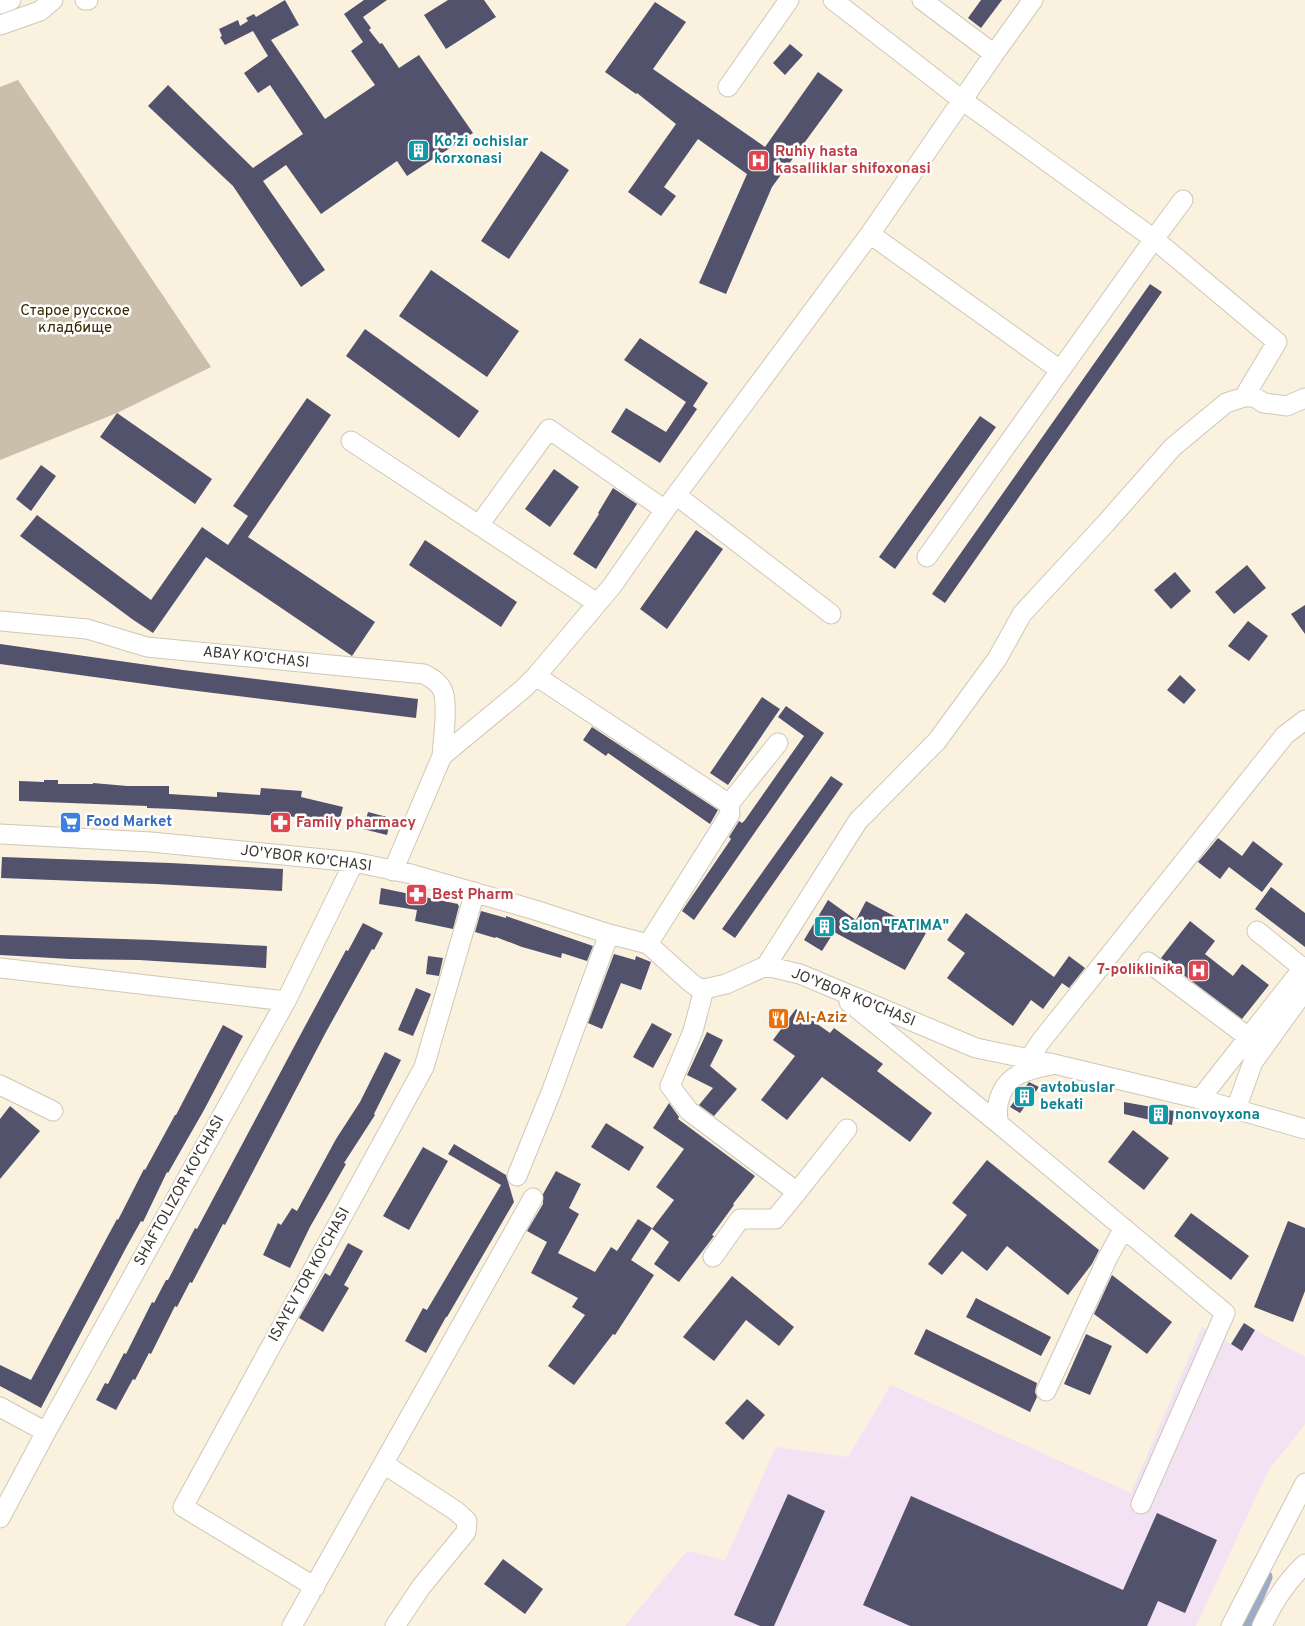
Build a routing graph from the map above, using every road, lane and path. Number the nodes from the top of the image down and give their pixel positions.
1 (11, 0) edge
2 (53, 0) edge
3 (790, 0) edge
4 (832, 0) edge
5 (922, 0) edge
6 (1034, 0) edge
7 (0, 4) edge
8 (21, 8) edge
9 (0, 24) edge
10 (994, 54) junction
11 (728, 87) dead end
12 (962, 100) junction
13 (1183, 200) dead end
14 (870, 234) junction
15 (1154, 239) junction
16 (1060, 370) junction
17 (1244, 397) junction
18 (1305, 398) edge
19 (351, 441) dead end
20 (670, 502) junction
21 (479, 525) junction
22 (927, 557) dead end
23 (596, 603) junction
24 (831, 614) dead end
25 (0, 621) edge
26 (536, 676) junction
27 (1305, 720) edge
28 (778, 743) dead end
29 (442, 756) junction
30 (729, 804) junction
31 (0, 834) edge
32 (354, 862) junction
33 (393, 871) junction
34 (475, 892) junction
35 (1257, 930) dead end
36 (609, 934) junction
37 (648, 944) junction
38 (1148, 962) dead end
39 (766, 966) junction
40 (0, 968) edge
41 (704, 989) junction
42 (833, 989) junction
43 (1305, 990) edge
44 (286, 1001) junction
45 (1248, 1037) junction
46 (1029, 1059) junction
47 (1054, 1064) junction
48 (0, 1085) edge
49 (1200, 1099) junction
50 (1236, 1109) junction
51 (53, 1111) dead end
52 (999, 1124) junction
53 (1305, 1128) edge
54 (847, 1129) dead end
55 (517, 1176) dead end
56 (797, 1192) junction
57 (534, 1198) dead end
58 (1124, 1228) junction
59 (714, 1256) dead end
60 (1046, 1391) dead end
61 (0, 1407) edge
62 (46, 1432) junction
63 (384, 1464) junction
64 (1305, 1483) edge
65 (1140, 1504) dead end
66 (0, 1518) edge
67 (1305, 1564) edge
68 (315, 1586) junction
69 (292, 1626) edge
70 (395, 1626) edge
71 (1231, 1626) edge
72 (1262, 1626) edge

1 - 7 street
2 - 8 street
3 - 11 street
4 - 12 street
5 - 10 street
6 - 10 street
8 - 9 street
10 - 12 street
12 - 14 street
12 - 15 street
13 - 15 street
14 - 16 street
14 - 20 street
15 - 16 street
15 - 17 street
16 - 22 street
17 - 18 street
17 - 39 street
19 - 21 street
20 - 21 street
20 - 23 street
20 - 24 street
21 - 23 street
23 - 26 street
25 - 29 street, ABAY KO'CHASI
26 - 29 street
26 - 30 street
27 - 46 street
28 - 30 street
29 - 33 street
30 - 37 street
31 - 32 street, JO'YBOR KO'CHASI
32 - 33 street, JO'YBOR KO'CHASI
32 - 44 street, SHAFTOLIZOR KO'CHASI
33 - 34 street, JO'YBOR KO'CHASI
34 - 36 street, JO'YBOR KO'CHASI
34 - 68 street, ISAYEV TOR KO'CHASI
35 - 45 street
36 - 37 street, JO'YBOR KO'CHASI
36 - 55 street
37 - 41 street, JO'YBOR KO'CHASI
38 - 45 street
39 - 41 street
39 - 42 street, JO'YBOR KO'CHASI
40 - 44 street
41 - 56 street
42 - 46 street, JO'YBOR KO'CHASI
42 - 52 street
43 - 50 street
44 - 62 street, SHAFTOLIZOR KO'CHASI
45 - 49 street
46 - 47 street, JO'YBOR KO'CHASI
47 - 49 street, JO'YBOR KO'CHASI
47 - 52 street
48 - 51 street
49 - 50 street, JO'YBOR KO'CHASI
50 - 53 street, JO'YBOR KO'CHASI
52 - 58 street
54 - 56 street
56 - 59 street
57 - 63 street
58 - 60 street
58 - 65 street
61 - 62 street
62 - 66 street, SHAFTOLIZOR KO'CHASI
63 - 68 street
63 - 70 street
64 - 71 street
67 - 72 street
68 - 69 street

